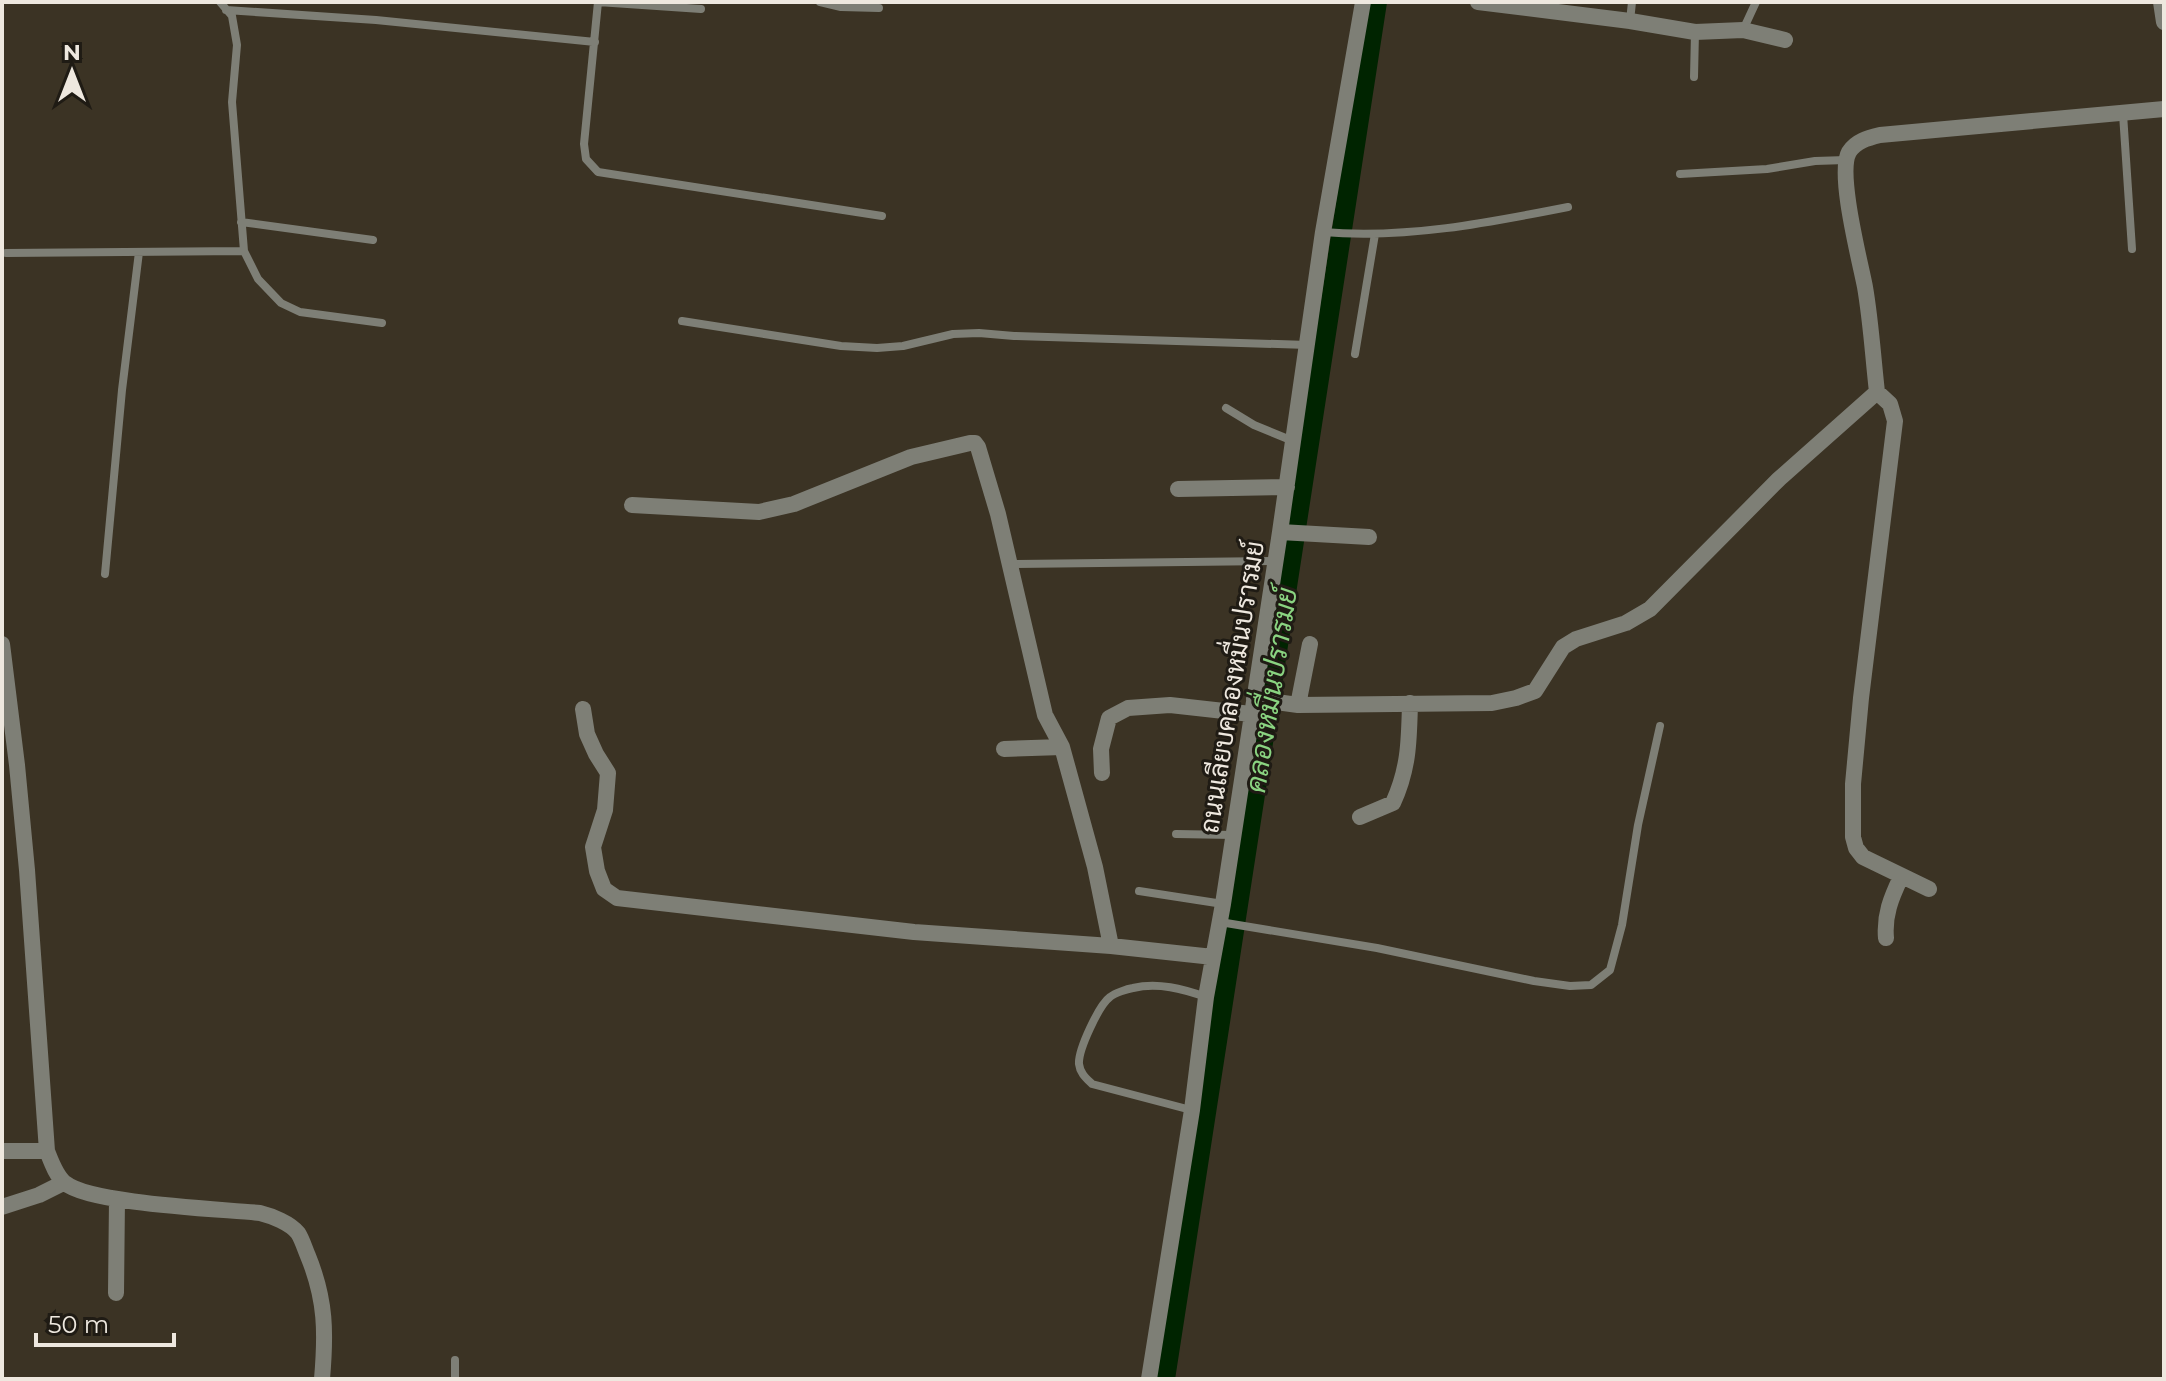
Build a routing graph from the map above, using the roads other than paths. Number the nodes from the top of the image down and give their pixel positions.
1 (598, 2) edge
2 (820, 2) edge
3 (1363, 2) edge
4 (1478, 2) edge
5 (1632, 2) edge
6 (1756, 2) edge
7 (2161, 2) edge
8 (223, 6) edge
9 (879, 8) dead end
10 (701, 9) dead end
11 (1630, 21) junction
12 (2164, 22) edge
13 (1743, 30) junction
14 (1695, 32) junction
15 (1785, 40) dead end
16 (595, 42) junction
17 (1694, 77) dead end
18 (2164, 109) edge
19 (2123, 114) junction
20 (1846, 160) junction
21 (1680, 174) dead end
22 (1568, 207) dead end
23 (882, 216) dead end
24 (241, 222) junction
25 (1329, 233) junction
26 (1375, 234) junction
27 (373, 240) dead end
28 (2132, 249) dead end
29 (244, 251) junction
30 (139, 252) junction
31 (6, 253) dead end
32 (682, 321) dead end
33 (382, 323) dead end
34 (1308, 345) junction
35 (1355, 354) dead end
36 (1877, 392) junction
37 (1226, 408) dead end
38 (1293, 441) junction
39 (1287, 487) junction
40 (1178, 489) dead end
41 (632, 505) dead end
42 (1294, 533) junction
43 (1369, 537) dead end
44 (1275, 561) junction
45 (1010, 564) junction
46 (105, 574) dead end
47 (2, 644) edge
48 (1310, 644) dead end
49 (1410, 703) junction
50 (1256, 705) junction
51 (1293, 705) junction
52 (583, 709) dead end
53 (1660, 726) dead end
54 (1062, 747) junction
55 (1004, 749) dead end
56 (1102, 773) dead end
57 (1360, 817) dead end
58 (1176, 834) dead end
59 (1233, 835) junction
60 (1901, 877) junction
61 (1929, 889) dead end
62 (1139, 891) dead end
63 (1223, 904) junction
64 (1234, 924) junction
65 (1886, 938) dead end
66 (1111, 946) junction
67 (1213, 957) junction
68 (1206, 997) junction
69 (1192, 1110) junction
70 (2, 1151) edge
71 (38, 1151) junction
72 (60, 1185) junction
73 (2, 1207) edge
74 (117, 1210) junction
75 (116, 1293) dead end
76 (455, 1360) dead end
77 (322, 1379) edge
78 (455, 1379) edge
79 (1149, 1379) edge

1 - 10 lane
1 - 16 lane
2 - 9 lane
3 - 25 street, ถนนเลียบคลองหมื่นปรารมย์
4 - 11 street
5 - 11 lane
6 - 13 lane
7 - 12 street
8 - 16 lane
8 - 24 lane
11 - 14 street
13 - 14 street
13 - 15 street
14 - 17 lane
16 - 23 lane
18 - 19 street
19 - 20 street
19 - 28 lane
20 - 21 lane
20 - 36 street
22 - 26 lane
24 - 27 lane
24 - 29 lane
25 - 26 lane
25 - 34 street, ถนนเลียบคลองหมื่นปรารมย์
26 - 35 lane
29 - 30 lane
29 - 33 lane
30 - 31 lane
30 - 46 lane
32 - 34 lane
34 - 38 street, ถนนเลียบคลองหมื่นปรารมย์
36 - 49 street
36 - 60 street
37 - 38 lane
38 - 39 street, ถนนเลียบคลองหมื่นปรารมย์
39 - 40 street
39 - 42 street, ถนนเลียบคลองหมื่นปรารมย์
41 - 45 street
42 - 43 street
42 - 44 street, ถนนเลียบคลองหมื่นปรารมย์
44 - 45 lane
44 - 50 street, ถนนเลียบคลองหมื่นปรารมย์
45 - 54 street
47 - 71 street
48 - 51 street
49 - 51 street
49 - 57 street
50 - 51 street
50 - 56 street
50 - 59 street, ถนนเลียบคลองหมื่นปรารมย์
52 - 66 street
53 - 64 lane
54 - 55 street
54 - 66 street
58 - 59 lane
59 - 63 street, ถนนเลียบคลองหมื่นปรารมย์
60 - 61 street
60 - 65 street
62 - 63 lane
63 - 64 street, ถนนเลียบคลองหมื่นปรารมย์
64 - 67 street, ถนนเลียบคลองหมื่นปรารมย์
66 - 67 street
67 - 68 street, ถนนเลียบคลองหมื่นปรารมย์
68 - 69 street, ถนนเลียบคลองหมื่นปรารมย์
68 - 69 lane
69 - 79 street, ถนนเลียบคลองหมื่นปรารมย์
70 - 71 street
71 - 72 street
72 - 73 street
72 - 74 street
74 - 75 street
74 - 77 street
76 - 78 lane

